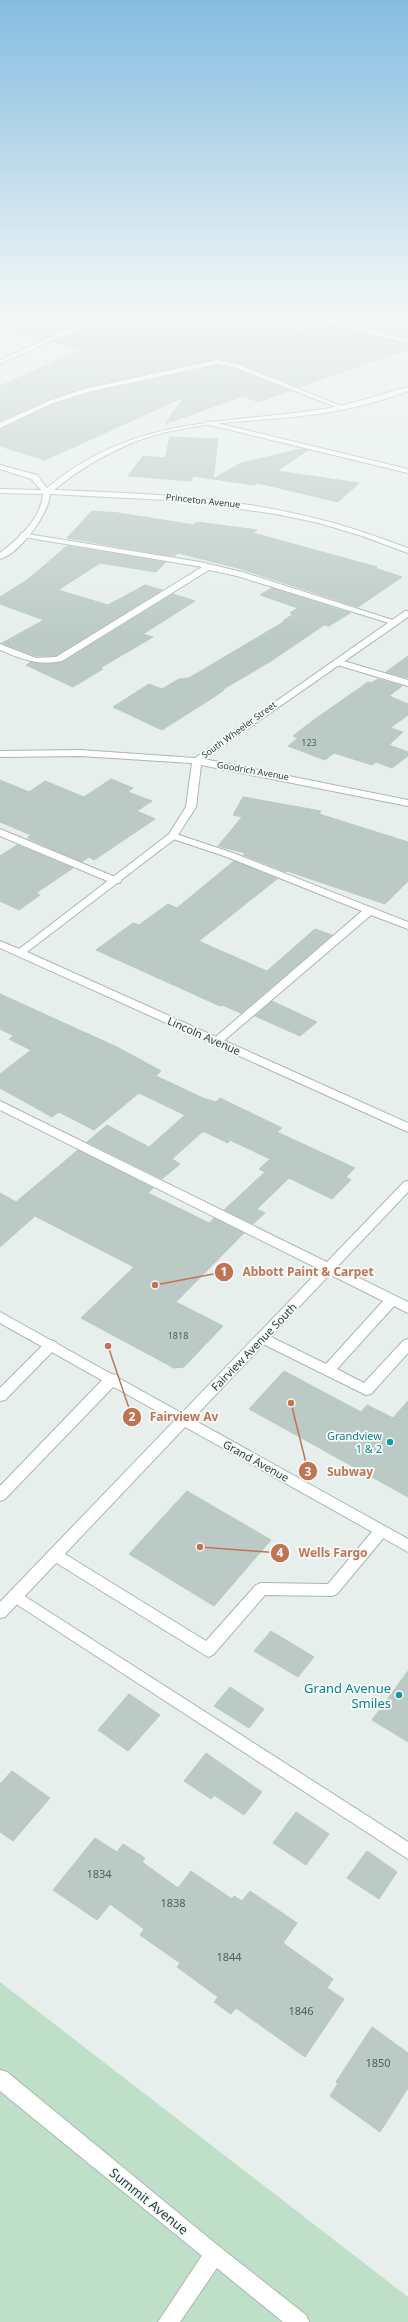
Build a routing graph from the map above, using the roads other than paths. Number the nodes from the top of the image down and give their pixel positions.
1 (192, 426) edge
2 (222, 426) edge
3 (0, 467) edge
4 (408, 471) edge
5 (0, 491) edge
6 (47, 492) junction
7 (24, 535) junction
8 (408, 551) edge
9 (0, 557) edge
10 (208, 567) junction
11 (408, 613) edge
12 (395, 622) junction
13 (0, 647) edge
14 (337, 662) junction
15 (408, 683) edge
16 (0, 754) edge
17 (197, 761) junction
18 (408, 803) edge
19 (0, 832) edge
20 (173, 836) junction
21 (116, 881) junction
22 (370, 911) junction
23 (408, 926) edge
24 (0, 944) edge
25 (20, 953) junction
26 (216, 1042) junction
27 (0, 1106) edge
28 (408, 1128) edge
29 (408, 1185) edge
30 (329, 1268) junction
31 (392, 1300) junction
32 (408, 1308) edge
33 (0, 1317) edge
34 (262, 1338) junction
35 (408, 1344) edge
36 (51, 1345) junction
37 (327, 1371) junction
38 (112, 1379) junction
39 (0, 1396) edge
40 (184, 1420) junction
41 (0, 1495) edge
42 (381, 1531) junction
43 (408, 1546) edge
44 (55, 1555) junction
45 (6, 1602) edge
46 (408, 1851) edge
47 (0, 2079) edge
48 (214, 2255) junction
49 (168, 2322) edge
50 (299, 2322) edge

1 - 6 street
2 - 4 street
3 - 6 street
5 - 6 street, Princeton Avenue
6 - 7 street
6 - 8 street, Princeton Avenue
7 - 9 street
7 - 10 street
10 - 12 street
10 - 13 street
11 - 12 street, South Wheeler Street
12 - 14 street, South Wheeler Street
14 - 15 street
14 - 17 street, South Wheeler Street
16 - 17 street, Goodrich Avenue
17 - 18 street, Goodrich Avenue
17 - 20 street, South Wheeler Street
19 - 21 street
20 - 21 street, South Wheeler Street
20 - 22 street
21 - 25 street, South Wheeler Street
22 - 23 street
22 - 26 street
24 - 25 street, Lincoln Avenue
25 - 26 street, Lincoln Avenue
26 - 28 street, Lincoln Avenue
27 - 30 street
29 - 30 street, Fairview Avenue South
30 - 31 street
30 - 34 street, Fairview Avenue South
31 - 32 street
31 - 37 street
33 - 36 street, Grand Avenue
34 - 37 street
34 - 40 street, Fairview Avenue South
35 - 37 street
36 - 38 street, Grand Avenue
36 - 39 street
38 - 40 street, Grand Avenue
38 - 41 street
40 - 42 street, Grand Avenue
40 - 44 street, Fairview Avenue South
42 - 43 street, Grand Avenue
42 - 44 street
44 - 45 street, Fairview Avenue South
45 - 46 street
47 - 48 street, Summit Avenue
48 - 49 street
48 - 50 street, Summit Avenue

